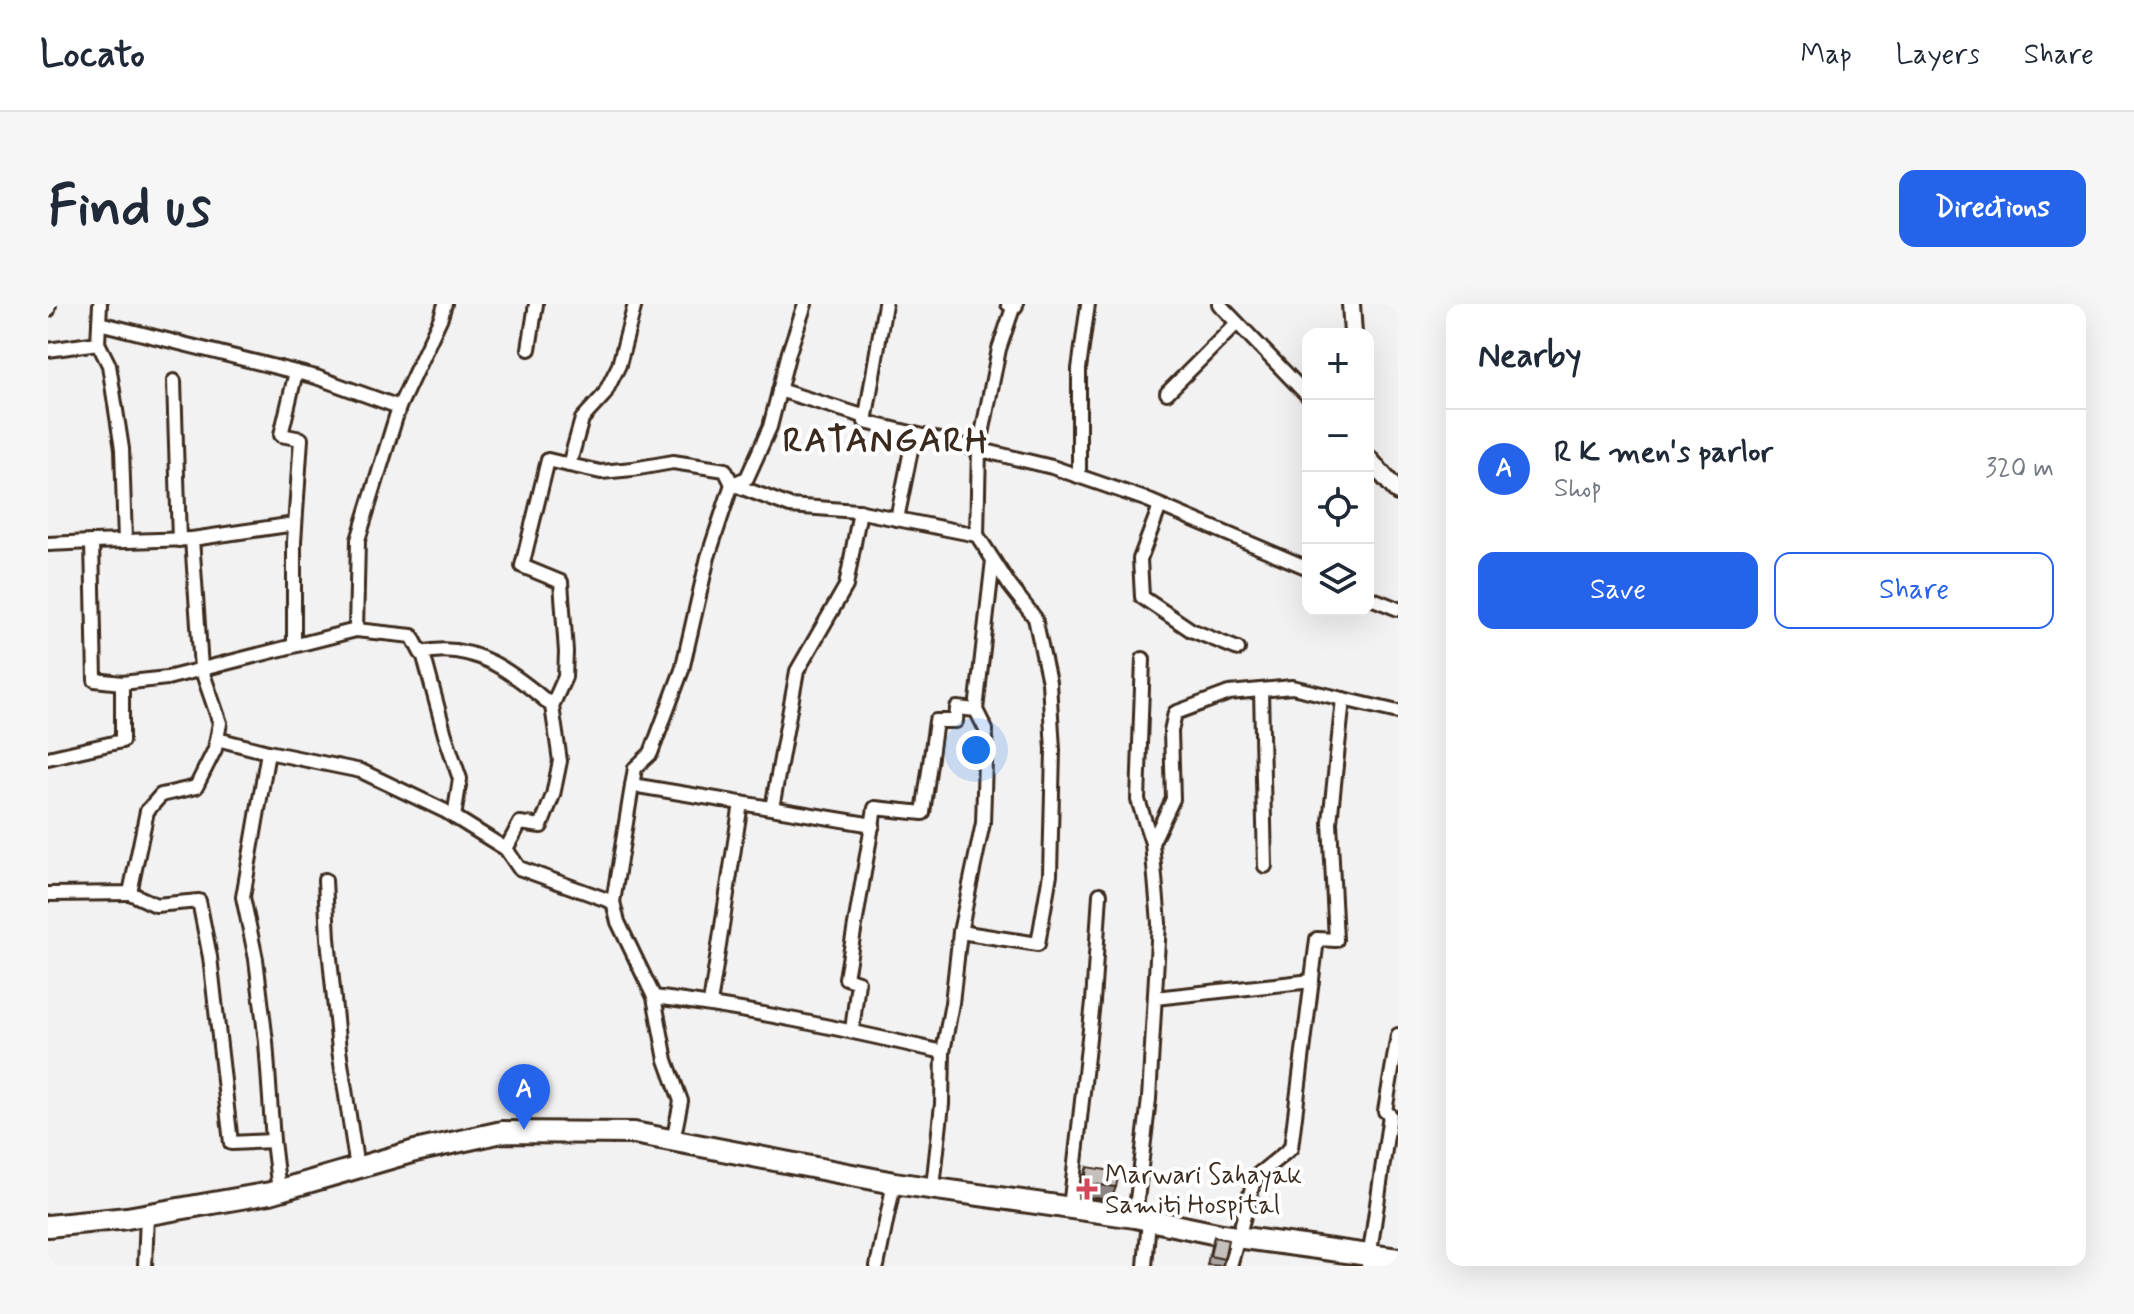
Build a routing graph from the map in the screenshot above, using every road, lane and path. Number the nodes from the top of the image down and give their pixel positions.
1 (49, 304) edge
2 (100, 304) edge
3 (445, 304) edge
4 (536, 304) edge
5 (635, 304) edge
6 (805, 304) edge
7 (885, 304) edge
8 (1006, 304) edge
9 (1014, 304) edge
10 (1088, 304) edge
11 (1219, 304) edge
12 (1351, 304) edge
13 (48, 310) edge
14 (99, 323) junction
15 (1237, 323) junction
16 (1353, 328) edge
17 (98, 343) junction
18 (529, 349) dead end
19 (48, 350) edge
20 (296, 372) junction
21 (174, 381) dead end
22 (779, 390) junction
23 (1302, 390) edge
24 (1167, 393) dead end
25 (399, 407) junction
26 (866, 417) junction
27 (914, 435) junction
28 (979, 449) junction
29 (569, 465) junction
30 (1374, 465) edge
31 (1079, 476) junction
32 (732, 484) junction
33 (1398, 492) edge
34 (1160, 506) junction
35 (860, 511) junction
36 (897, 519) junction
37 (295, 524) junction
38 (977, 535) junction
39 (185, 540) junction
40 (125, 541) junction
41 (92, 542) junction
42 (48, 544) edge
43 (993, 560) junction
44 (1302, 565) edge
45 (1374, 599) edge
46 (1398, 609) edge
47 (356, 630) junction
48 (294, 644) junction
49 (1238, 649) dead end
50 (423, 653) junction
51 (1143, 659) dead end
52 (201, 668) junction
53 (122, 683) junction
54 (1261, 690) junction
55 (1343, 699) junction
56 (552, 706) junction
57 (976, 710) junction
58 (1398, 712) edge
59 (217, 739) junction
60 (268, 752) junction
61 (48, 759) edge
62 (632, 785) junction
63 (741, 803) junction
64 (772, 808) junction
65 (454, 817) junction
66 (873, 825) junction
67 (1152, 843) junction
68 (506, 849) junction
69 (1265, 866) dead end
70 (325, 880) dead end
71 (130, 893) junction
72 (48, 894) edge
73 (1100, 894) dead end
74 (613, 902) junction
75 (960, 932) junction
76 (1312, 981) junction
77 (654, 997) junction
78 (1155, 998) junction
79 (710, 1004) junction
80 (852, 1031) junction
81 (1398, 1035) edge
82 (943, 1052) junction
83 (273, 1141) junction
84 (673, 1141) junction
85 (357, 1168) junction
86 (1382, 1169) junction
87 (1398, 1172) edge
88 (894, 1183) junction
89 (933, 1187) junction
90 (279, 1191) junction
91 (1070, 1208) junction
92 (147, 1215) junction
93 (1142, 1219) junction
94 (48, 1226) edge
95 (1238, 1238) junction
96 (1398, 1259) edge
97 (1369, 1260) edge
98 (145, 1266) edge
99 (877, 1266) edge
100 (1145, 1266) edge
101 (1230, 1266) edge

1 - 13 street
2 - 14 street
3 - 25 street
4 - 18 street
5 - 29 street
6 - 22 street
7 - 26 street
8 - 9 street
9 - 28 street
10 - 31 street
11 - 15 street
12 - 16 street
14 - 17 street
14 - 20 street
15 - 23 street
15 - 24 street
17 - 19 street
17 - 40 street
20 - 25 street
20 - 37 street
21 - 39 street
22 - 26 street
22 - 32 street
25 - 47 street
26 - 27 street
27 - 28 street
27 - 36 street
28 - 31 street
28 - 38 street
29 - 32 street
29 - 56 street
30 - 33 street
31 - 34 street
32 - 35 street
32 - 62 street
34 - 44 street
34 - 49 street
35 - 36 street
35 - 64 street
36 - 38 street
37 - 39 street
37 - 48 street
38 - 43 street
39 - 40 street
39 - 52 street
40 - 41 street
41 - 42 street
41 - 53 street
43 - 57 street
43 - 75 street
45 - 46 street
47 - 48 street
47 - 50 street
48 - 52 street
50 - 56 street
50 - 65 street
51 - 67 street
52 - 53 street
52 - 59 street
53 - 61 street
54 - 55 street
54 - 67 street
54 - 69 street
55 - 58 street
55 - 76 street
56 - 68 street
57 - 66 street
57 - 75 street
59 - 60 street
59 - 71 street
60 - 65 street
60 - 83 street
62 - 63 street
62 - 74 street
63 - 64 street
63 - 79 street
64 - 66 street
65 - 68 street
66 - 80 street
67 - 78 street
68 - 74 street
70 - 85 street
71 - 72 street
71 - 83 street
73 - 91 street
74 - 77 street
75 - 82 street
76 - 78 street
76 - 95 street
77 - 79 street
77 - 84 street
78 - 93 street
79 - 80 street
80 - 82 street
81 - 86 street
82 - 89 street
83 - 90 street
84 - 85 main road
84 - 88 main road
85 - 90 main road
86 - 87 street
86 - 97 street
88 - 89 main road
88 - 99 street
89 - 91 main road
90 - 92 main road
91 - 93 main road
92 - 94 main road
92 - 98 street
93 - 95 main road
93 - 100 street
95 - 97 main road
95 - 101 street
96 - 97 main road

